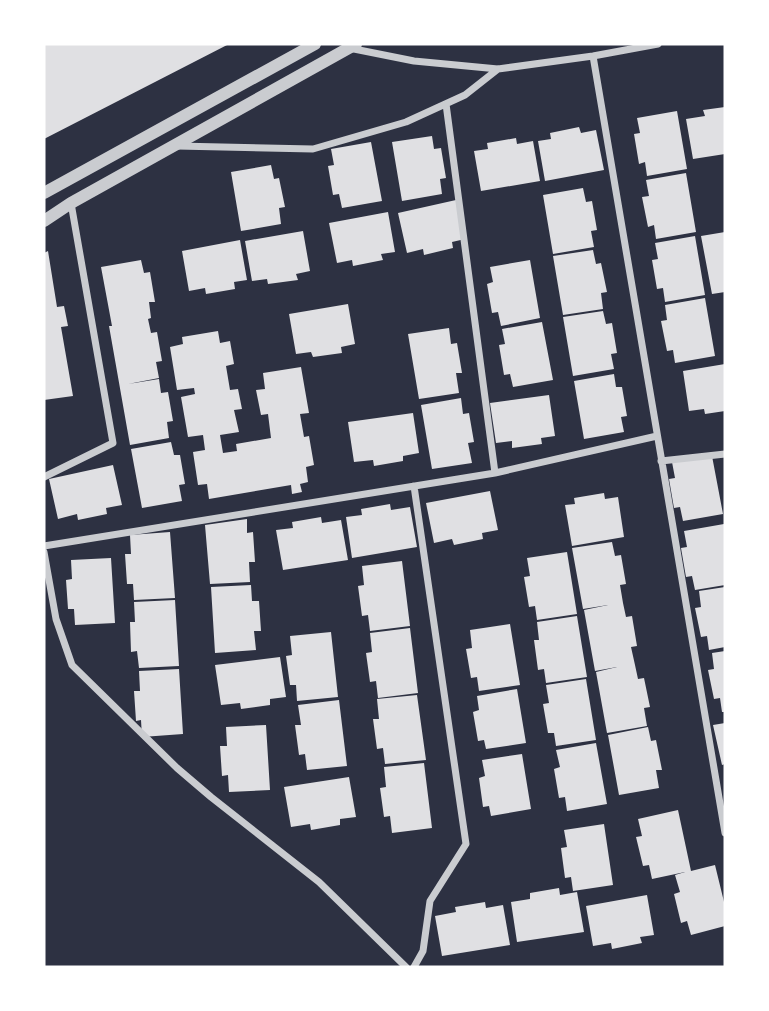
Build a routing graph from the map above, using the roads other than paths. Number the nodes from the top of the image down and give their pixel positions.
1 (315, 44) edge
2 (657, 44) edge
3 (352, 46) edge
4 (593, 56) junction
5 (498, 69) junction
6 (446, 104) junction
7 (173, 146) junction
8 (44, 192) edge
9 (71, 203) junction
10 (44, 221) edge
11 (657, 436) junction
12 (725, 454) edge
13 (661, 461) junction
14 (495, 473) junction
15 (44, 477) edge
16 (414, 486) junction
17 (44, 546) edge
18 (44, 552) edge
19 (725, 776) edge
20 (715, 778) junction
21 (725, 833) edge
22 (406, 967) edge
23 (414, 967) edge

1 - 8 street
2 - 4 street
3 - 5 street
3 - 7 street
4 - 5 street
4 - 11 street
5 - 6 street
6 - 7 street
6 - 14 street
7 - 9 street
9 - 10 street
9 - 15 street
11 - 13 street
11 - 14 street
12 - 13 street
13 - 20 street
14 - 16 street
16 - 17 street
16 - 23 street
18 - 22 street
19 - 20 street
20 - 21 street

